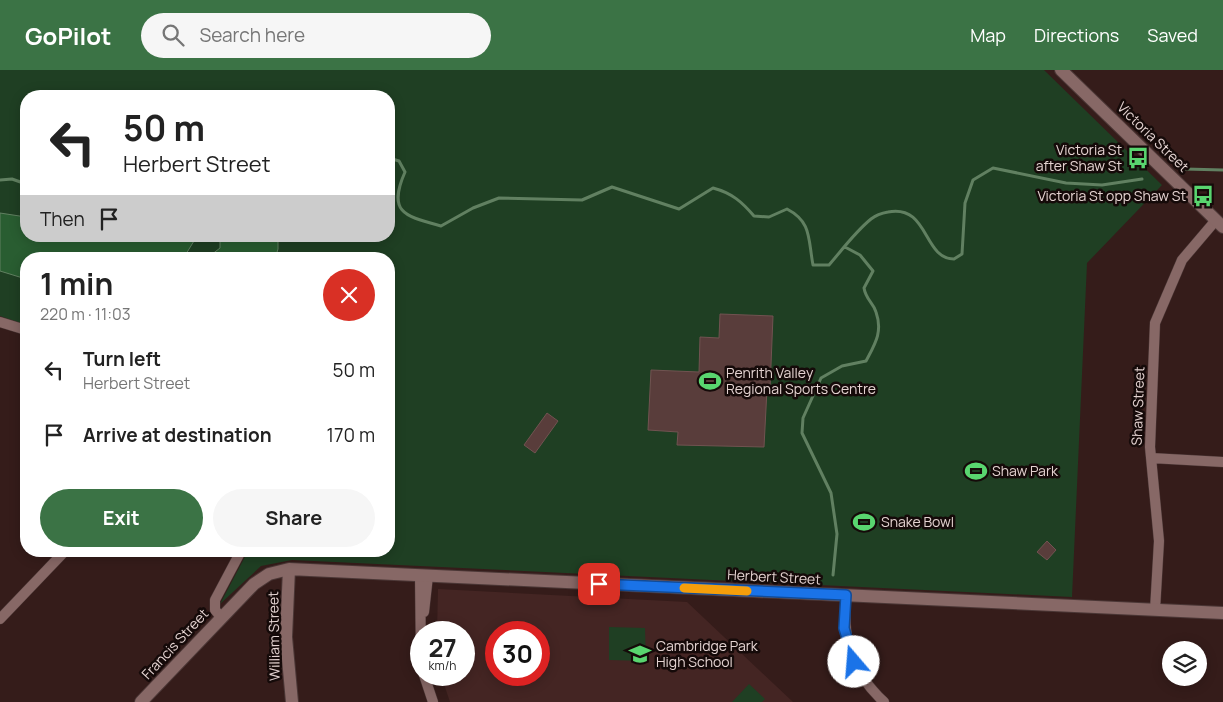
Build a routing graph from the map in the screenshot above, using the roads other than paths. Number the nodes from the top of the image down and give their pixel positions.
1 (1061, 70) edge
2 (1220, 223) edge
3 (0, 322) edge
4 (20, 328) edge
5 (1151, 458) junction
6 (1223, 462) edge
7 (59, 557) edge
8 (238, 557) edge
9 (289, 569) junction
10 (424, 576) junction
11 (846, 595) junction
12 (1155, 610) junction
13 (1223, 613) edge
14 (221, 617) junction
15 (0, 619) edge
16 (422, 621) edge
17 (428, 686) edge
18 (141, 702) edge
19 (292, 702) edge
20 (433, 702) edge
21 (884, 702) edge

1 - 2 street, Victoria Street
2 - 5 street, Shaw Street
3 - 4 street
5 - 6 street
5 - 12 street, Shaw Street
7 - 15 street
8 - 14 street, Francis Street
9 - 10 street, Herbert Street
9 - 14 street, Herbert Street
9 - 19 street, William Street
10 - 11 street, Herbert Street
10 - 16 street
11 - 12 street, Herbert Street
11 - 21 street
12 - 13 street, Herbert Street
14 - 18 street, Francis Street
17 - 20 street

